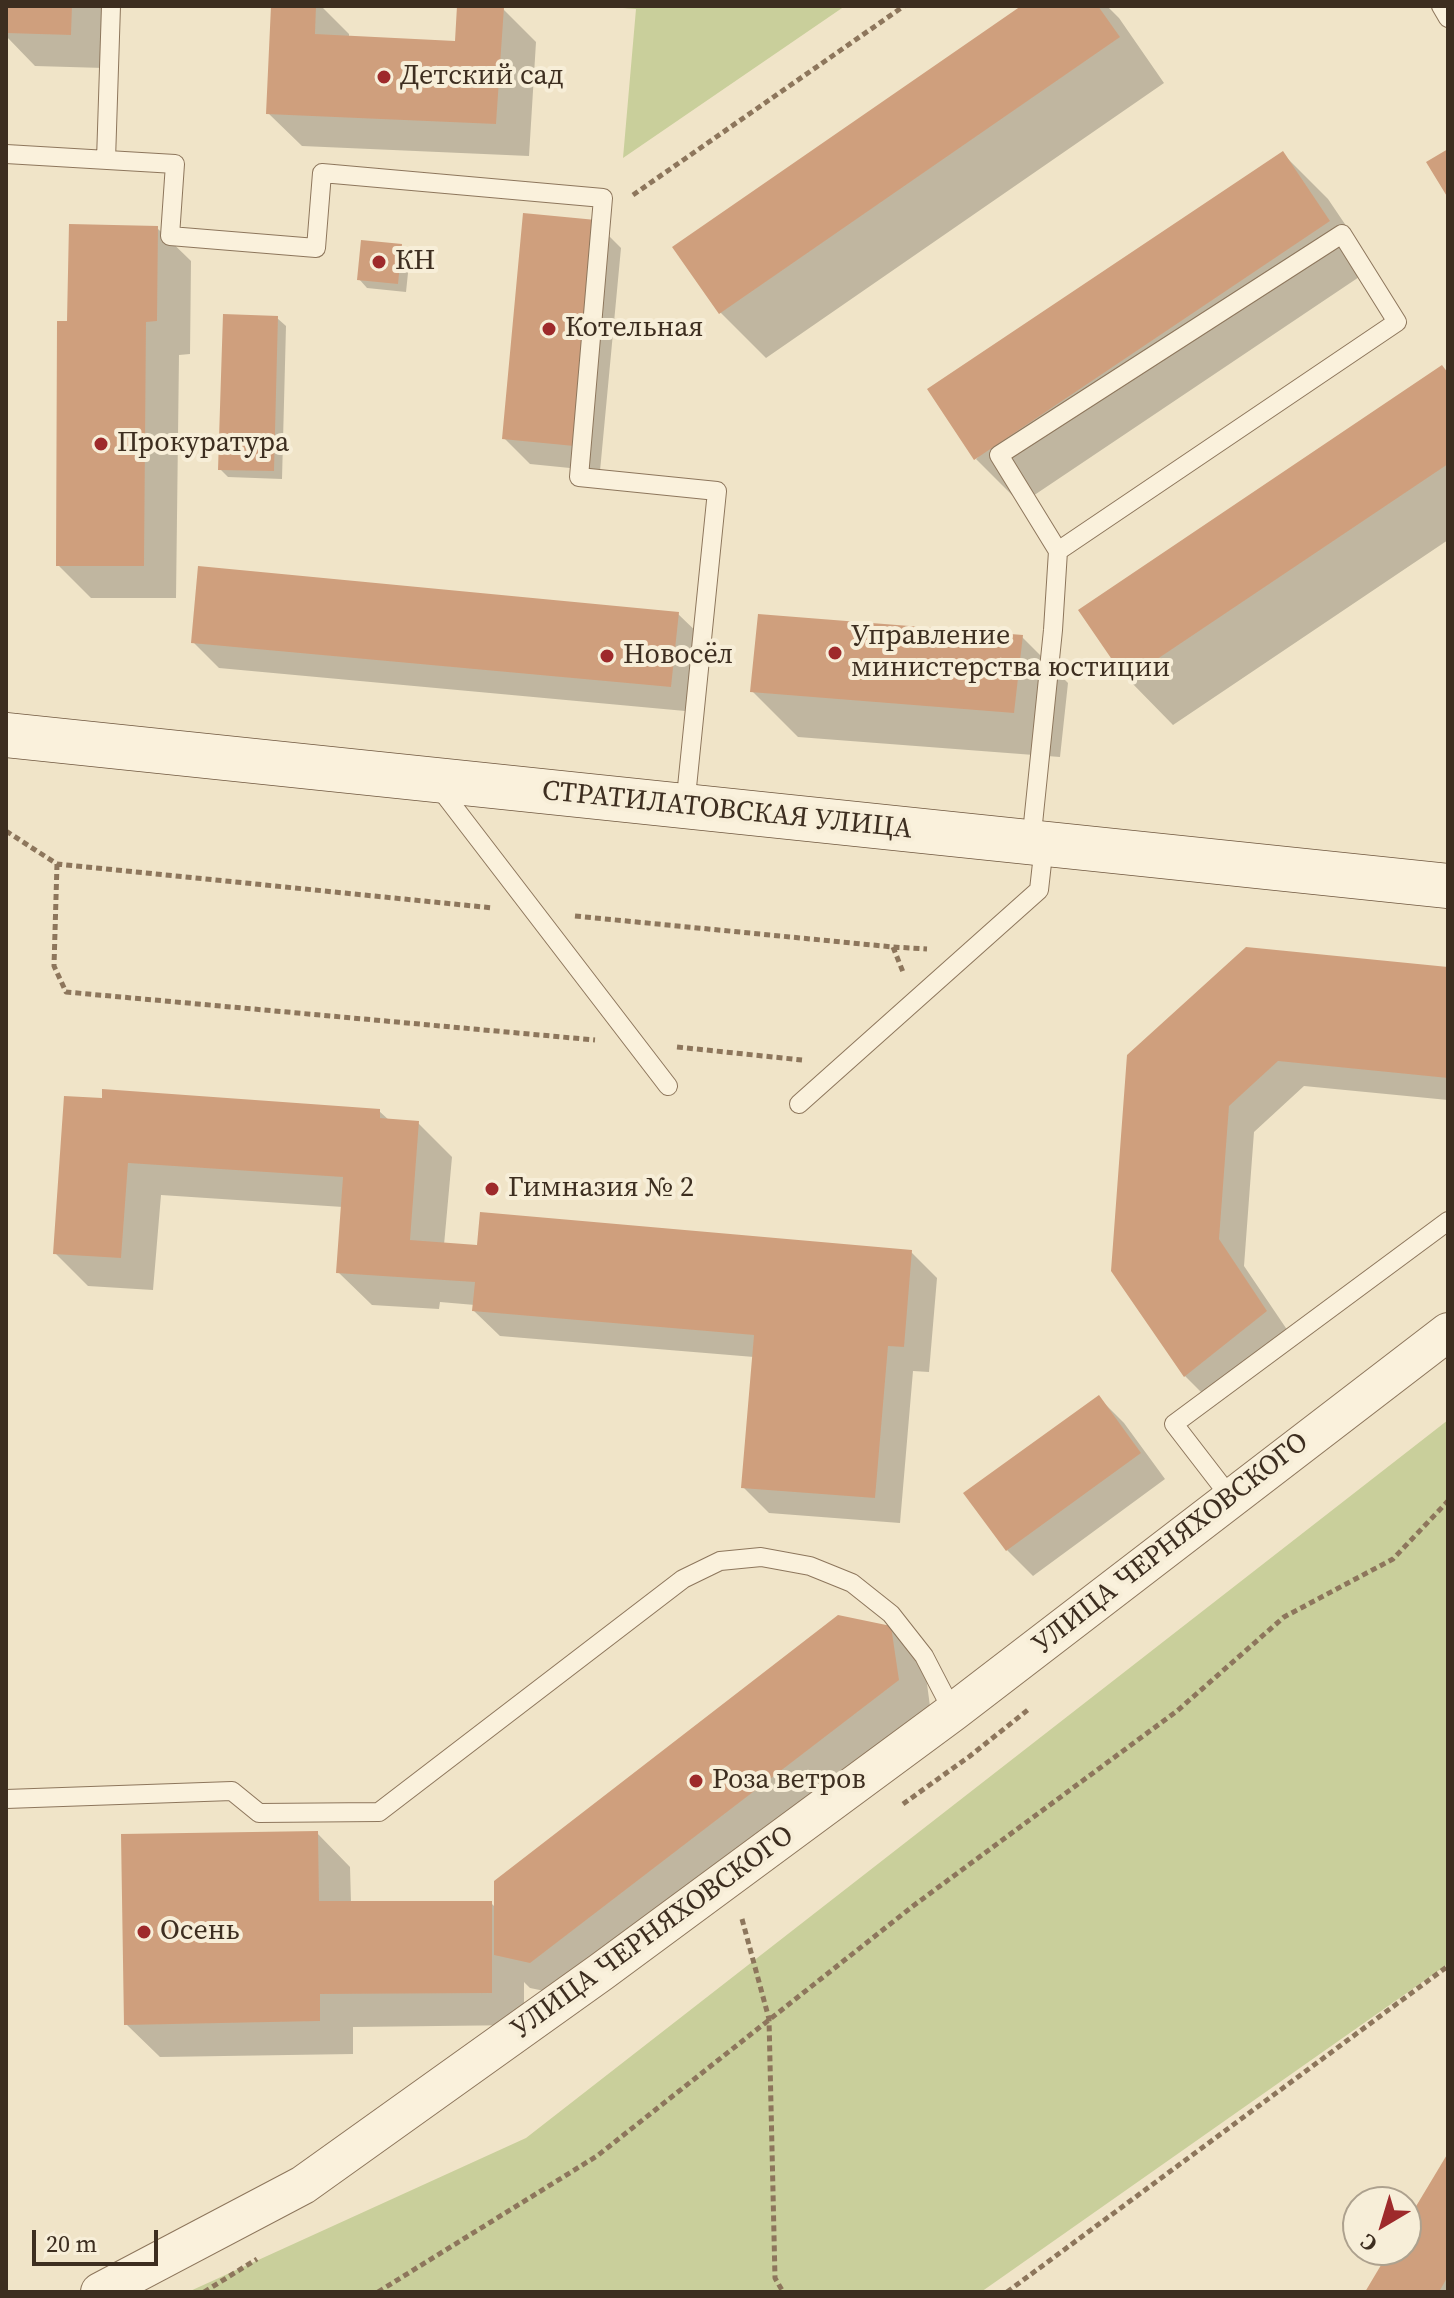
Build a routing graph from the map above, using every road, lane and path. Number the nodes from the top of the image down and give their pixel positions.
1 (111, 6) edge
2 (904, 6) edge
3 (1441, 6) edge
4 (1448, 18) edge
5 (6, 154) edge
6 (106, 160) junction
7 (601, 217) junction
8 (1058, 551) junction
9 (6, 735) edge
10 (433, 780) junction
11 (685, 807) junction
12 (6, 831) edge
13 (1038, 844) junction
14 (57, 864) junction
15 (1448, 886) edge
16 (534, 912) junction
17 (904, 975) dead end
18 (635, 1043) junction
19 (813, 1061) dead end
20 (668, 1086) dead end
21 (799, 1104) dead end
22 (1448, 1221) edge
23 (1448, 1332) edge
24 (1231, 1498) junction
25 (1448, 1501) edge
26 (953, 1712) junction
27 (6, 1799) edge
28 (742, 1919) dead end
29 (1448, 1966) edge
30 (769, 2019) junction
31 (100, 2292) edge
32 (378, 2292) edge
33 (783, 2292) edge
34 (1007, 2292) edge

1 - 6 lane
2 - 7 path
3 - 4 lane
5 - 6 lane
6 - 7 lane
7 - 11 lane
8 - 8 lane
8 - 13 lane
9 - 10 street, СТРАТИЛАТОВСКАЯ УЛИЦА
10 - 11 street, СТРАТИЛАТОВСКАЯ УЛИЦА
10 - 16 lane
11 - 13 street, СТРАТИЛАТОВСКАЯ УЛИЦА
12 - 14 path
13 - 15 street, СТРАТИЛАТОВСКАЯ УЛИЦА
13 - 21 lane
14 - 16 path
14 - 18 path
16 - 17 path
16 - 18 lane
18 - 19 path
18 - 20 lane
22 - 24 lane
23 - 24 street, УЛИЦА ЧЕРНЯХОВСКОГО
24 - 26 street, УЛИЦА ЧЕРНЯХОВСКОГО
25 - 30 path
26 - 27 lane
26 - 31 street, УЛИЦА ЧЕРНЯХОВСКОГО
28 - 30 path
29 - 34 path
30 - 32 path
30 - 33 path

